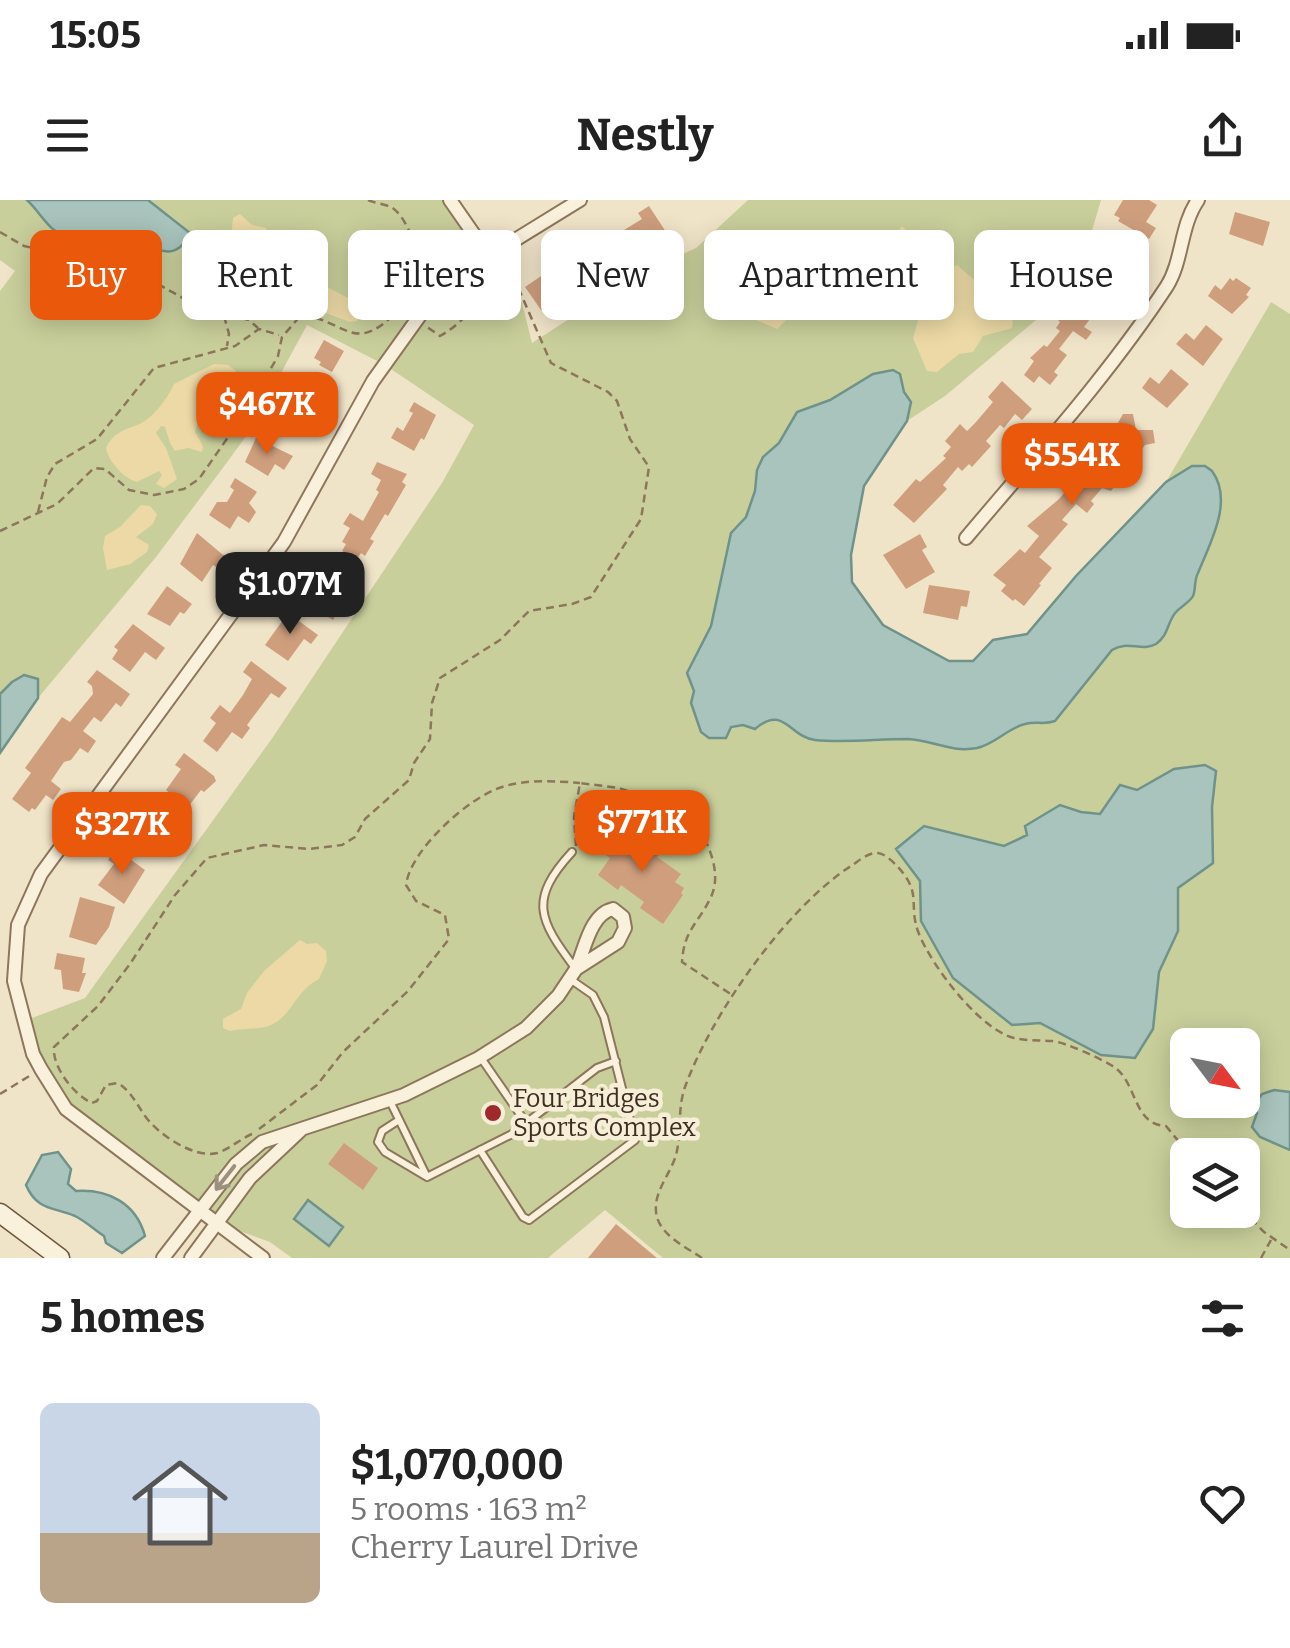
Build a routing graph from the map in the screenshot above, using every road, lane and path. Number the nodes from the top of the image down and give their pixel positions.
1 (368, 200) edge
2 (450, 200) edge
3 (580, 200) edge
4 (1198, 200) edge
5 (409, 230) edge
6 (471, 230) edge
7 (0, 232) edge
8 (521, 237) edge
9 (521, 296) edge
10 (182, 300) edge
11 (225, 320) edge
12 (250, 320) edge
13 (390, 320) edge
14 (418, 320) joint
15 (464, 320) edge
16 (258, 329) junction
17 (282, 336) junction
18 (226, 348) junction
19 (38, 514) junction
20 (0, 531) edge
21 (966, 538) dead end
22 (580, 783) junction
23 (572, 852) joint
24 (573, 974) junction
25 (734, 995) junction
26 (480, 1057) junction
27 (616, 1062) junction
28 (41, 1070) junction
29 (0, 1094) edge
30 (389, 1100) junction
31 (399, 1120) junction
32 (526, 1123) junction
33 (305, 1126) junction
34 (1176, 1138) edge
35 (480, 1150) junction
36 (427, 1176) junction
37 (200, 1210) junction
38 (0, 1213) edge
39 (215, 1222) junction
40 (1260, 1226) edge
41 (1272, 1238) junction
42 (1290, 1250) edge
43 (60, 1258) edge
44 (164, 1258) edge
45 (191, 1258) edge
46 (263, 1258) edge
47 (702, 1258) edge
48 (1261, 1258) edge

1 - 5 path
2 - 6 street
3 - 8 street
4 - 21 street
7 - 10 path
9 - 22 path
11 - 18 path
12 - 16 path
13 - 17 path
14 - 15 path
14 - 28 street
16 - 17 path
16 - 18 path
17 - 19 path
18 - 19 path
19 - 20 path
22 - 23 path
22 - 25 path
23 - 24 lane
24 - 24 street
24 - 26 street
24 - 27 lane
25 - 34 path
25 - 47 path
26 - 30 street
26 - 32 lane
27 - 32 lane
27 - 35 lane
28 - 29 path
28 - 37 street
30 - 31 lane
30 - 33 street
31 - 36 lane
31 - 36 lane
32 - 35 lane
33 -> 37 street
33 - 39 street
35 - 36 lane
37 - 39 street
37 - 44 street
38 - 43 main road
39 - 45 street
39 - 46 street
40 - 41 path
41 - 42 path
41 - 48 path

